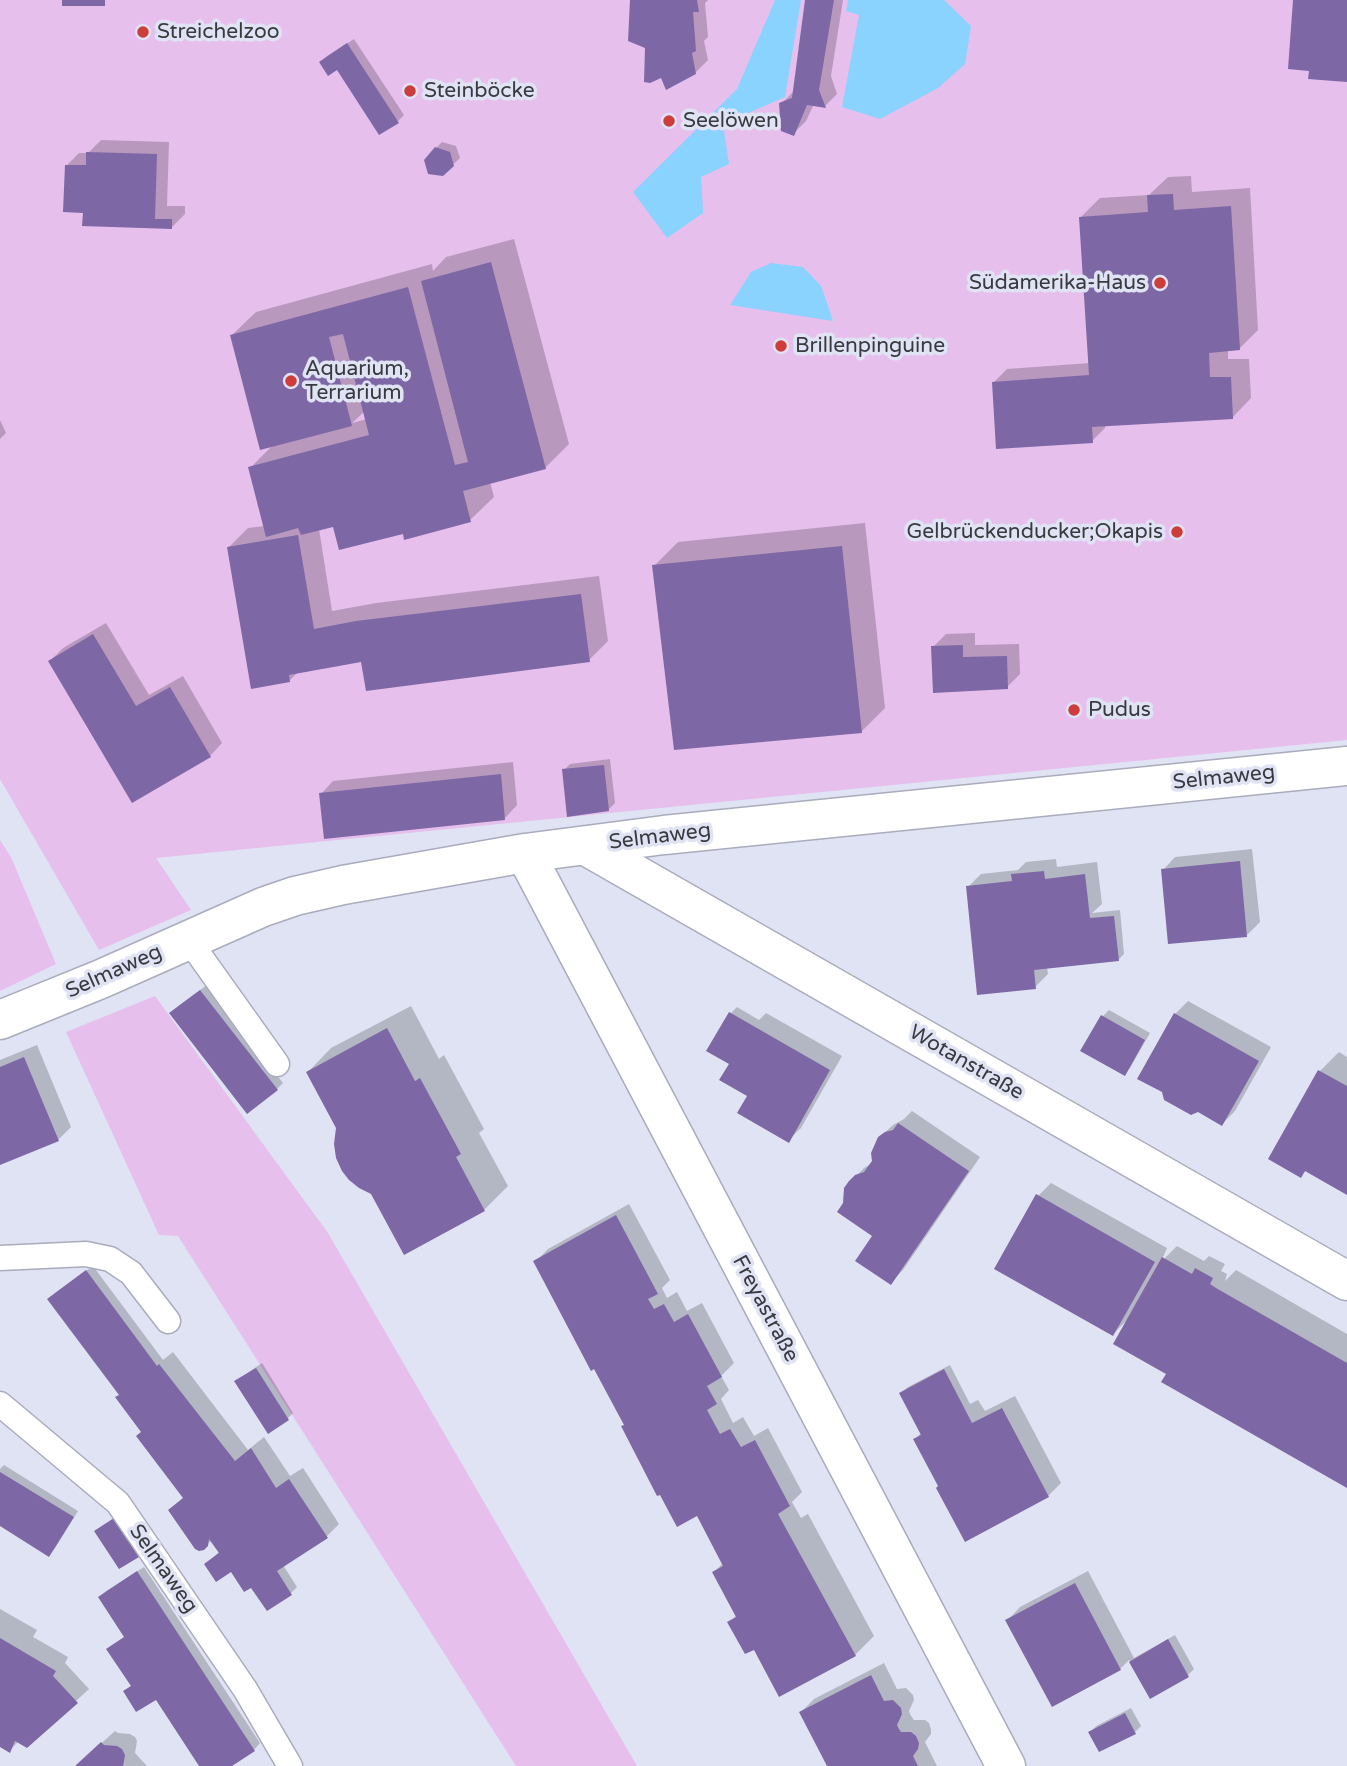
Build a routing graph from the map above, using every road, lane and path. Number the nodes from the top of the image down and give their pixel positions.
1 (1347, 765) edge
2 (586, 846) junction
3 (525, 853) junction
4 (188, 939) junction
5 (0, 1020) edge
6 (277, 1064) dead end
7 (0, 1258) edge
8 (1347, 1281) edge
9 (168, 1321) dead end
10 (0, 1405) edge
11 (290, 1766) edge
12 (1006, 1766) edge

1 - 2 street, Selmaweg
2 - 3 street, Selmaweg
2 - 8 street, Wotanstraße
3 - 4 street, Selmaweg
3 - 12 street, Freyastraße
4 - 5 street, Selmaweg
4 - 6 lane
7 - 9 lane
10 - 11 lane, Selmaweg

